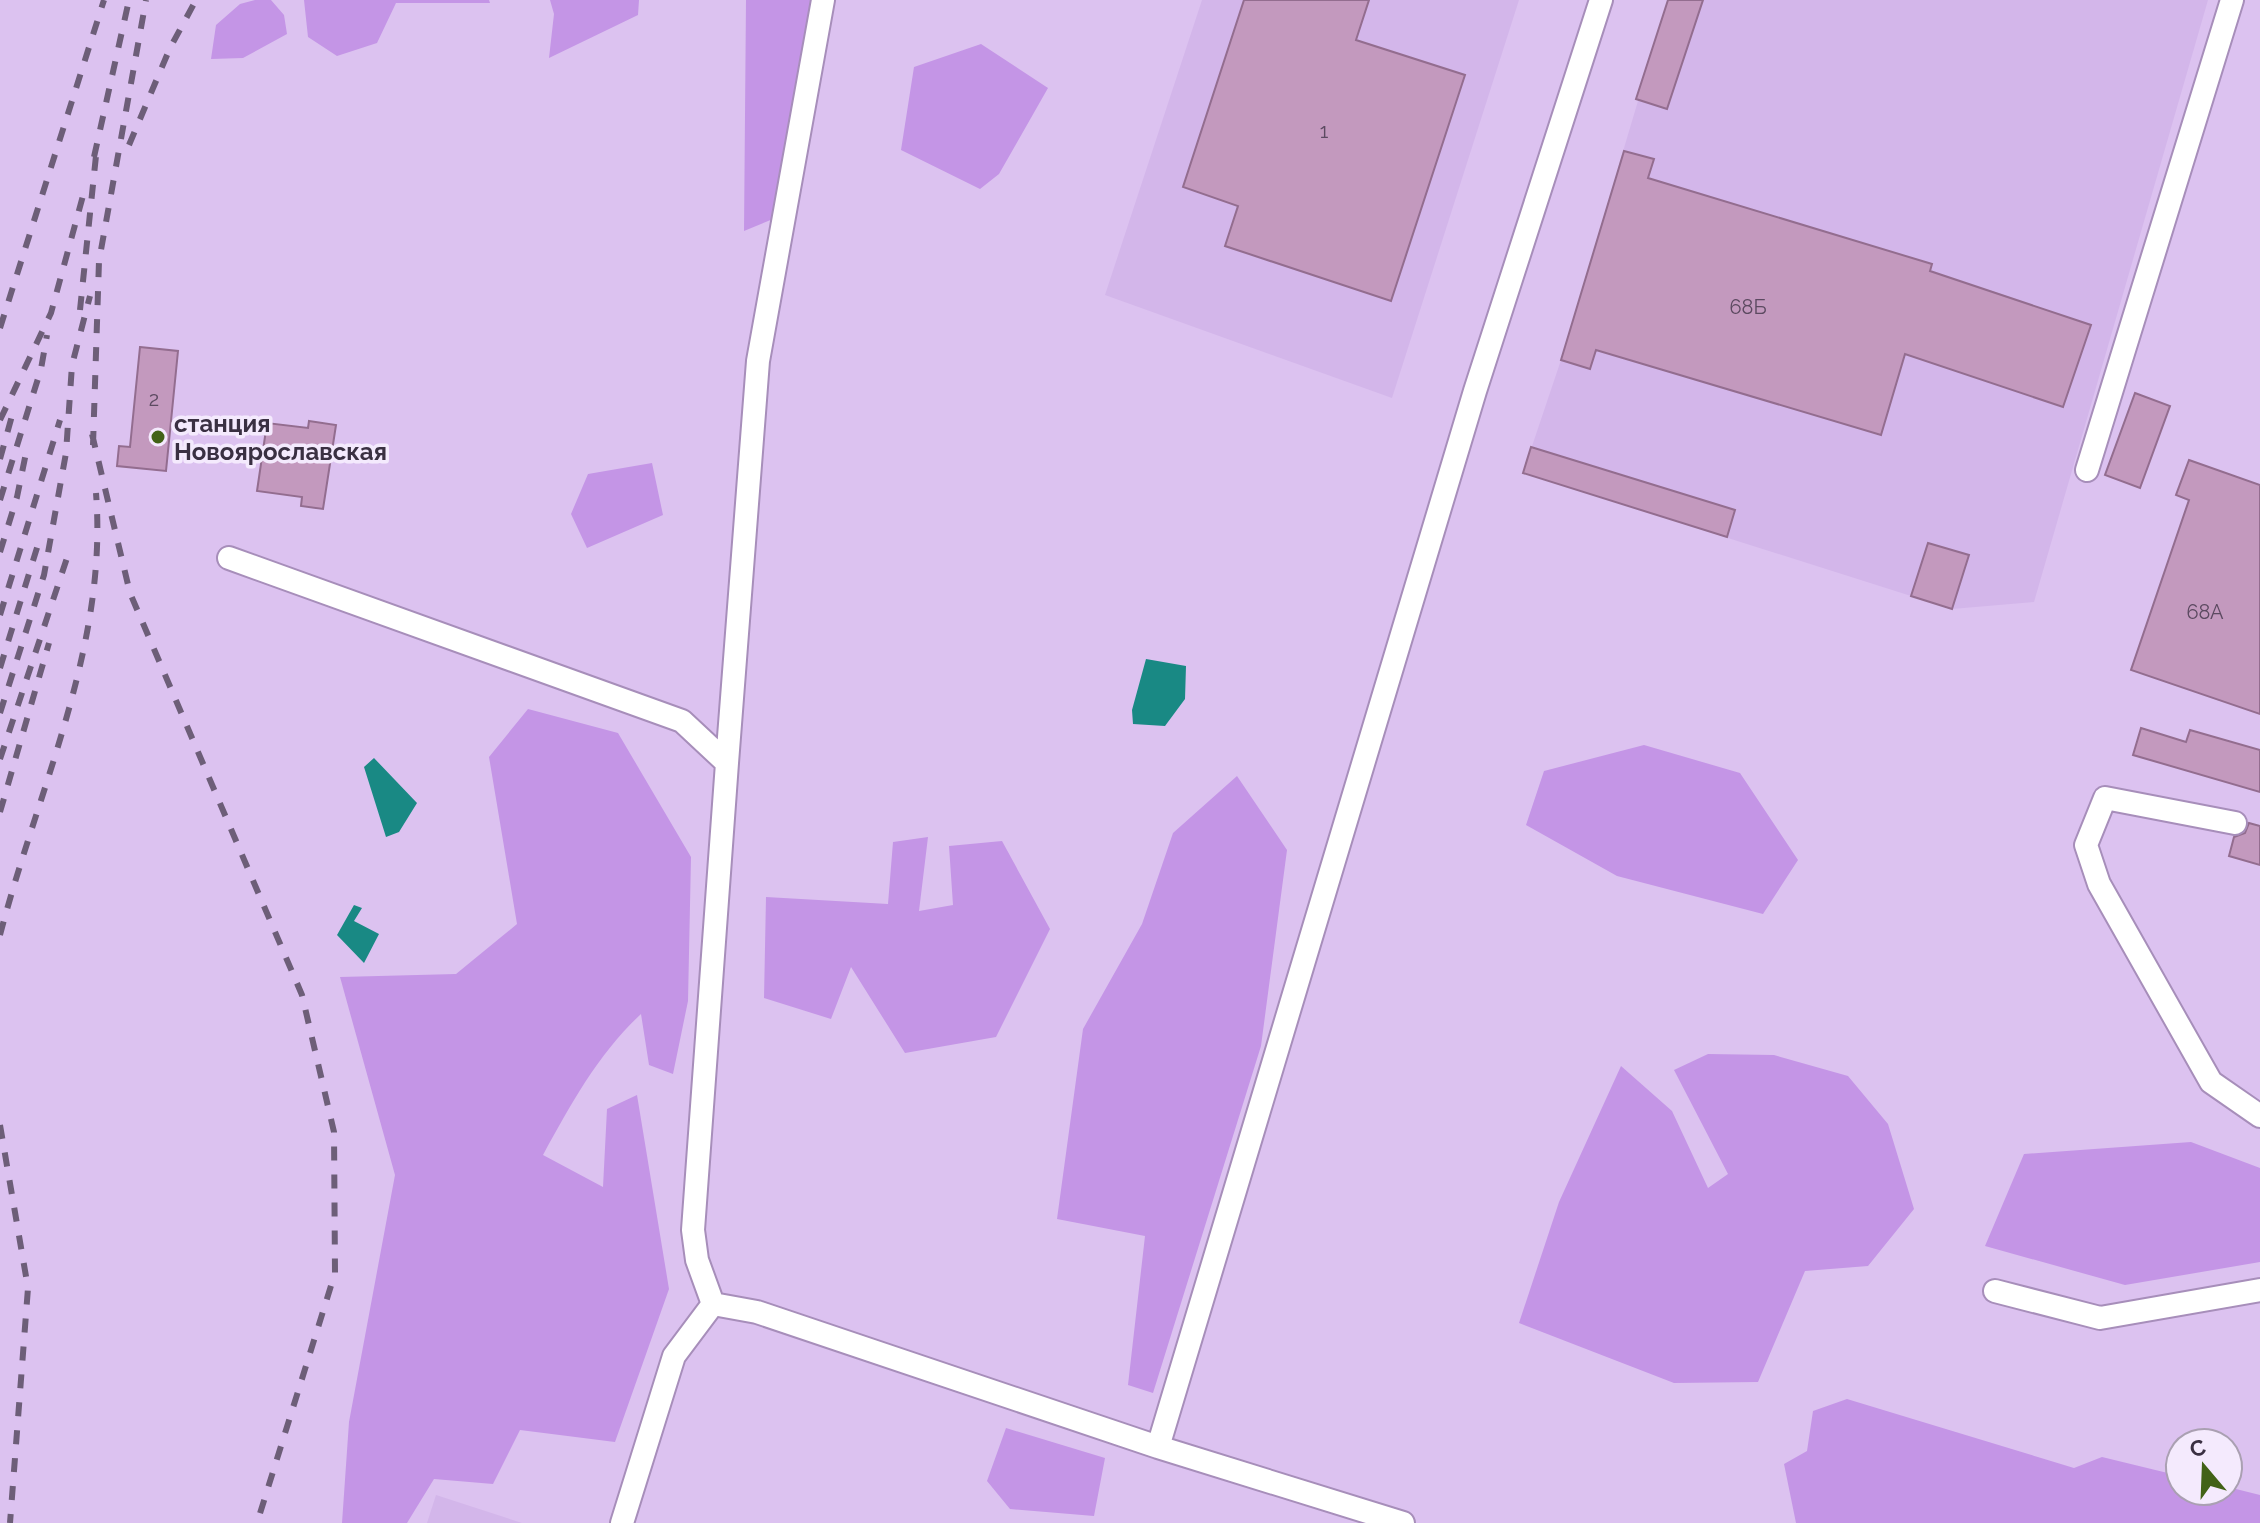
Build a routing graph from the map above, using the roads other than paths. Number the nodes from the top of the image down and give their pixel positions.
1 (823, 0) edge
2 (1601, 0) edge
3 (2232, 0) edge
4 (2087, 470) dead end
5 (229, 558) dead end
6 (727, 763) junction
7 (2235, 823) dead end
8 (2260, 1116) edge
9 (2260, 1290) edge
10 (1995, 1291) dead end
11 (713, 1304) junction
12 (1158, 1447) junction
13 (622, 1523) edge
14 (1403, 1523) edge

1 - 6 street
2 - 12 street
3 - 4 street
5 - 6 street
6 - 11 street
7 - 8 street
9 - 10 street
11 - 12 street
11 - 13 street
12 - 14 street

